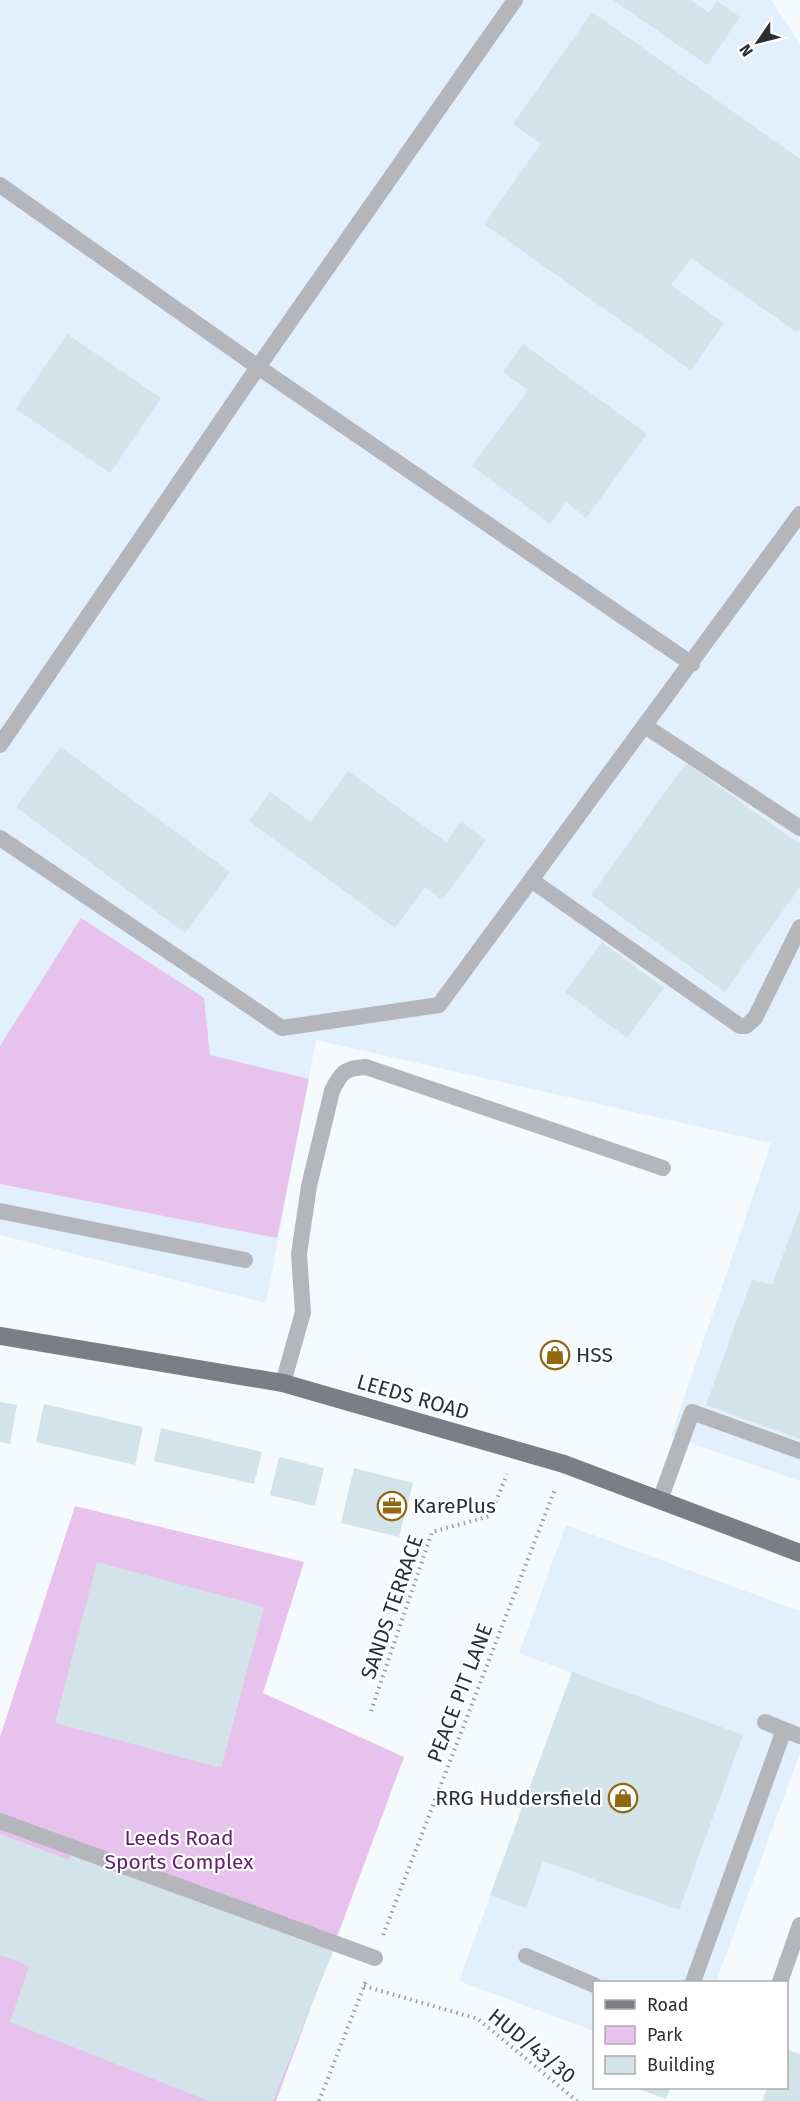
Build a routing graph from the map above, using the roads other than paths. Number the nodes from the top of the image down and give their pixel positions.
1 (515, 0) edge
2 (0, 184) edge
3 (258, 368) junction
4 (800, 514) edge
5 (692, 664) junction
6 (645, 726) junction
7 (0, 745) edge
8 (800, 828) edge
9 (0, 838) edge
10 (531, 880) junction
11 (800, 927) edge
12 (663, 1168) dead end
13 (0, 1211) edge
14 (245, 1260) dead end
15 (0, 1336) edge
16 (283, 1383) junction
17 (800, 1451) edge
18 (660, 1500) junction
19 (800, 1553) edge
20 (765, 1722) dead end
21 (784, 1730) junction
22 (800, 1736) edge
23 (0, 1821) edge
24 (800, 1925) edge
25 (526, 1956) dead end
26 (375, 1958) road end
27 (694, 1981) edge
28 (781, 1981) edge
29 (593, 1985) edge

1 - 3 lane
2 - 3 lane
3 - 5 lane
3 - 7 lane
4 - 5 lane
5 - 6 lane
6 - 8 lane
6 - 10 lane
9 - 10 lane
10 - 11 lane
12 - 16 lane
13 - 14 lane
15 - 16 main road, LEEDS ROAD
16 - 18 main road, LEEDS ROAD
17 - 18 lane
18 - 19 main road, LEEDS ROAD
20 - 21 lane
21 - 22 lane
21 - 27 lane
23 - 26 lane
24 - 28 lane
25 - 29 lane

